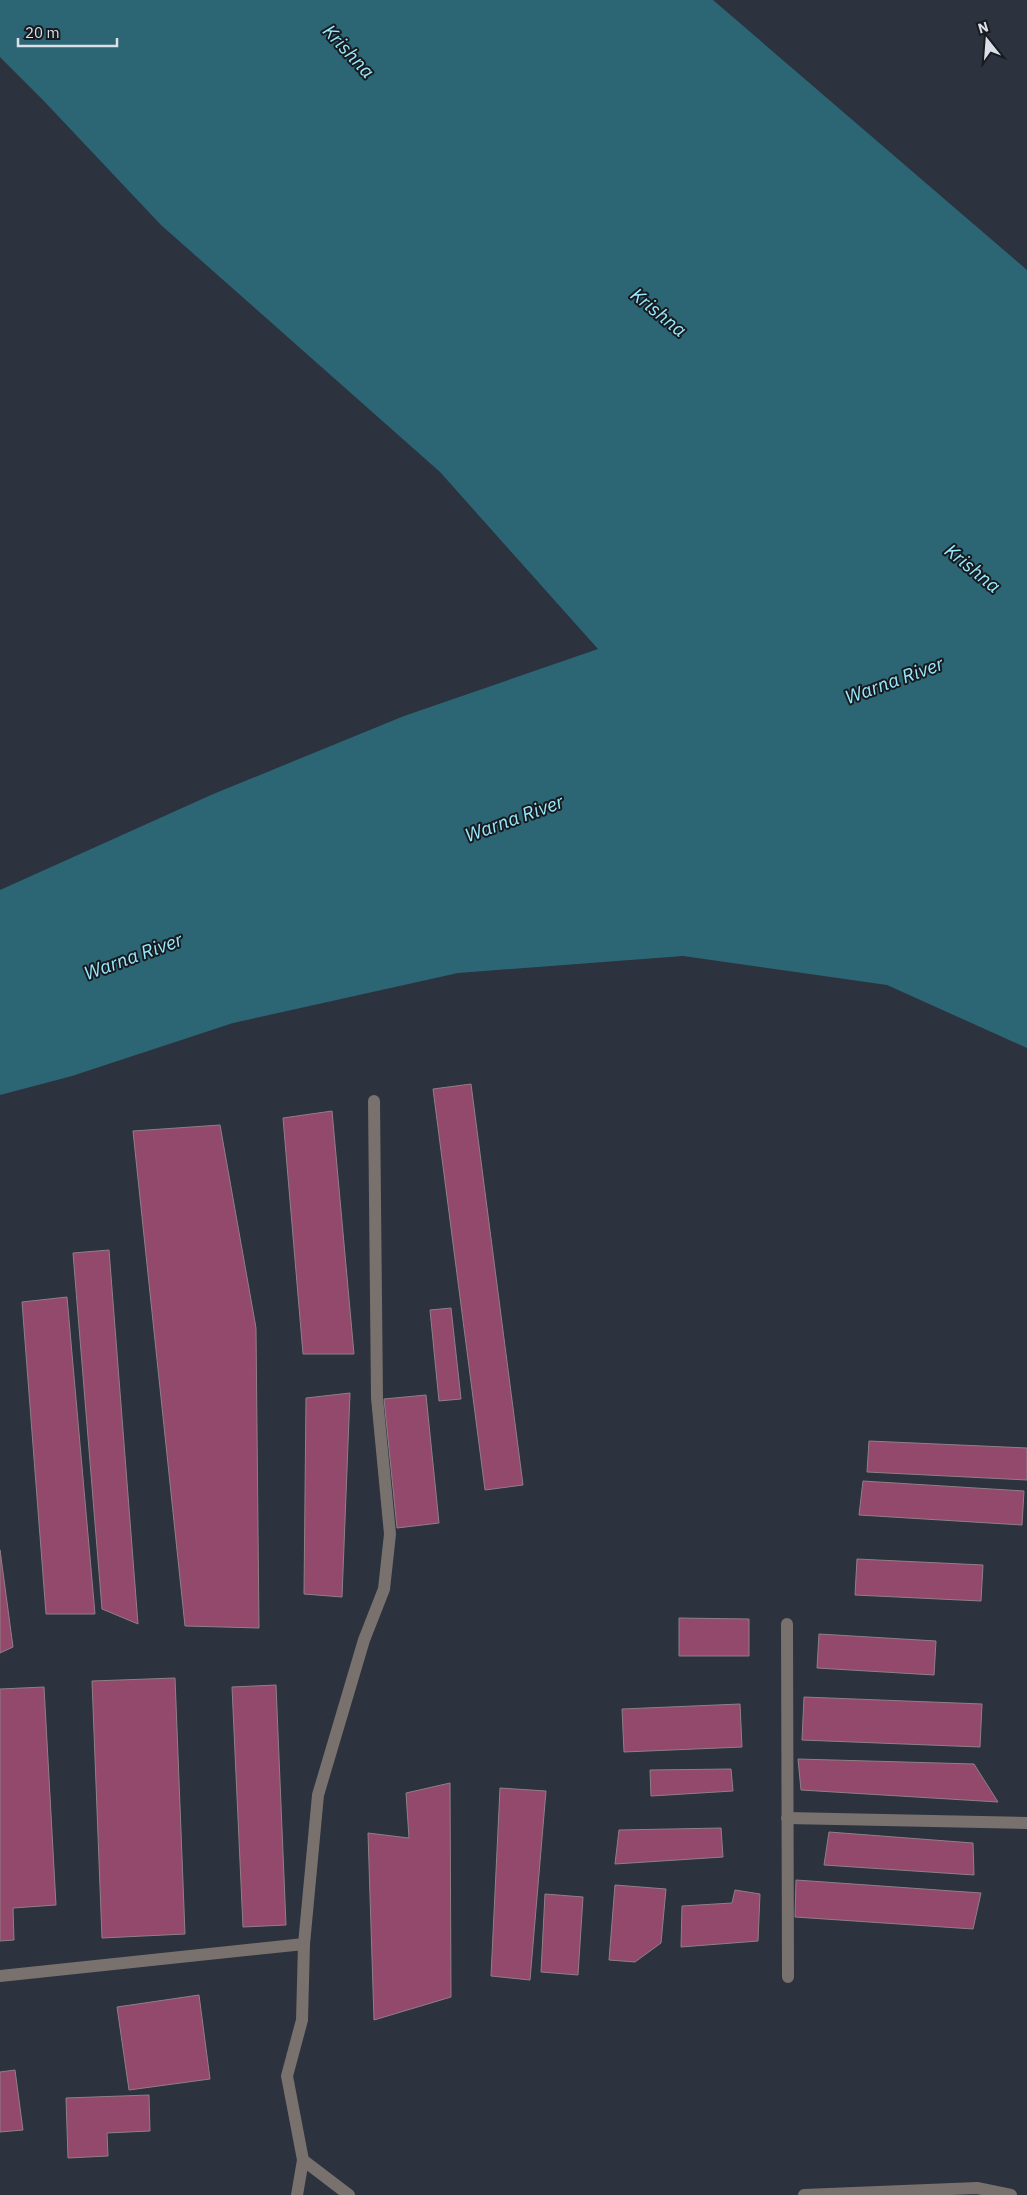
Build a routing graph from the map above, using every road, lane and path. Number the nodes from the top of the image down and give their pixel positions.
1 (374, 1101) dead end
2 (787, 1624) dead end
3 (787, 1818) junction
4 (1027, 1823) edge
5 (304, 1944) junction
6 (0, 1976) edge
7 (788, 1977) dead end
8 (303, 2160) junction
9 (297, 2195) edge
10 (349, 2195) edge
11 (804, 2195) edge
12 (1011, 2195) edge

1 - 5 street
2 - 3 street
3 - 4 street
3 - 7 street
5 - 6 street
5 - 8 street
8 - 9 street
8 - 10 street
11 - 12 street

